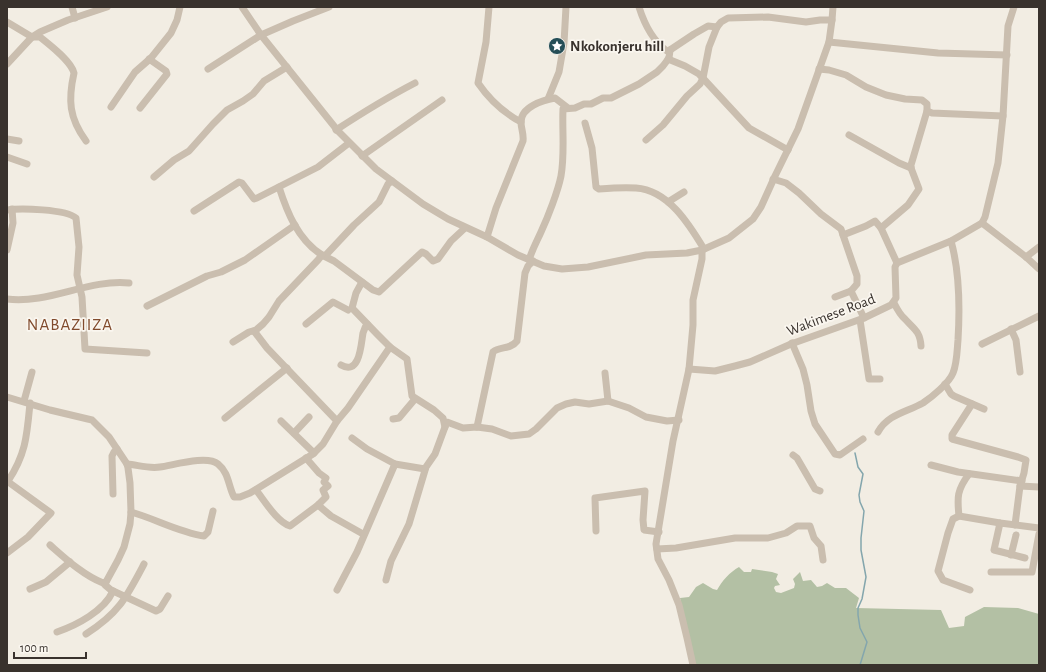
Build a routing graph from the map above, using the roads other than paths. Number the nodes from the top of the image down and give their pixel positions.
1 (72, 7) edge
2 (107, 7) edge
3 (180, 7) edge
4 (242, 7) edge
5 (330, 7) edge
6 (489, 7) edge
7 (566, 7) edge
8 (639, 7) edge
9 (832, 7) edge
10 (1014, 7) edge
11 (75, 18) junction
12 (832, 20) junction
13 (7, 22) edge
14 (717, 27) junction
15 (261, 35) junction
16 (32, 37) junction
17 (829, 42) junction
18 (670, 50) junction
19 (1007, 55) junction
20 (668, 59) junction
21 (149, 60) junction
22 (7, 64) edge
23 (287, 67) junction
24 (208, 68) dead end
25 (819, 69) junction
26 (703, 78) junction
27 (415, 83) dead end
28 (548, 99) junction
29 (442, 100) dead end
30 (111, 107) dead end
31 (140, 108) dead end
32 (568, 108) junction
33 (927, 111) junction
34 (1003, 116) junction
35 (521, 122) junction
36 (585, 122) dead end
37 (336, 130) junction
38 (849, 135) dead end
39 (7, 139) edge
40 (646, 140) dead end
41 (19, 141) dead end
42 (86, 141) dead end
43 (349, 143) junction
44 (788, 150) junction
45 (362, 156) junction
46 (7, 157) edge
47 (27, 164) dead end
48 (911, 168) junction
49 (154, 177) dead end
50 (773, 179) junction
51 (392, 181) junction
52 (279, 187) junction
53 (684, 192) dead end
54 (668, 202) junction
55 (10, 210) edge
56 (194, 211) dead end
57 (982, 223) junction
58 (295, 226) junction
59 (465, 228) junction
60 (881, 228) junction
61 (843, 235) junction
62 (487, 238) junction
63 (951, 241) junction
64 (1039, 247) edge
65 (703, 249) junction
66 (8, 250) edge
67 (323, 256) junction
68 (1026, 257) junction
69 (531, 261) junction
70 (897, 263) junction
71 (1039, 269) edge
72 (362, 282) junction
73 (129, 283) dead end
74 (79, 289) junction
75 (851, 291) junction
76 (836, 297) dead end
77 (7, 299) edge
78 (894, 303) junction
79 (147, 306) dead end
80 (348, 310) dead end
81 (1039, 316) edge
82 (862, 319) junction
83 (306, 324) dead end
84 (367, 324) junction
85 (1011, 329) junction
86 (254, 331) junction
87 (233, 342) dead end
88 (792, 343) junction
89 (982, 344) dead end
90 (921, 346) dead end
91 (390, 347) junction
92 (147, 353) dead end
93 (341, 364) dead end
94 (287, 368) junction
95 (689, 370) junction
96 (32, 372) dead end
97 (1020, 372) dead end
98 (605, 373) dead end
99 (880, 379) dead end
100 (945, 384) junction
101 (7, 397) edge
102 (415, 399) junction
103 (608, 401) junction
104 (27, 402) junction
105 (972, 404) junction
106 (984, 408) dead end
107 (309, 417) dead end
108 (225, 418) dead end
109 (393, 420) dead end
110 (678, 420) junction
111 (281, 421) dead end
112 (337, 421) junction
113 (477, 426) junction
114 (445, 427) junction
115 (878, 432) dead end
116 (294, 433) junction
117 (352, 438) dead end
118 (863, 439) dead end
119 (117, 449) junction
120 (314, 453) junction
121 (793, 455) dead end
122 (306, 458) junction
123 (127, 464) junction
124 (395, 464) junction
125 (931, 465) dead end
126 (425, 469) junction
127 (969, 474) junction
128 (7, 481) edge
129 (1021, 484) junction
130 (1039, 487) edge
131 (256, 490) junction
132 (820, 491) dead end
133 (113, 494) dead end
134 (318, 505) junction
135 (212, 511) dead end
136 (131, 512) junction
137 (959, 516) junction
138 (1000, 523) junction
139 (1015, 524) junction
140 (1039, 528) edge
141 (596, 531) dead end
142 (658, 532) junction
143 (363, 534) junction
144 (1039, 534) edge
145 (1016, 535) dead end
146 (50, 545) dead end
147 (657, 549) junction
148 (7, 553) edge
149 (1011, 555) junction
150 (1024, 558) dead end
151 (823, 560) dead end
152 (70, 562) junction
153 (144, 564) dead end
154 (991, 572) dead end
155 (386, 580) dead end
156 (106, 582) junction
157 (30, 589) dead end
158 (337, 590) dead end
159 (970, 590) dead end
160 (113, 591) junction
161 (168, 596) dead end
162 (126, 597) junction
163 (57, 632) dead end
164 (86, 634) dead end
165 (692, 665) edge

1 - 11 street
2 - 11 street
3 - 21 street
4 - 15 street
5 - 15 street
6 - 35 street
7 - 28 street
8 - 18 street
9 - 12 street
10 - 19 street
11 - 16 street
12 - 14 street
12 - 17 street
13 - 16 street
14 - 18 street
14 - 26 street
15 - 23 street
15 - 24 street
16 - 22 street
16 - 42 street
17 - 19 street
17 - 25 street
18 - 20 street
19 - 34 street
20 - 26 street
20 - 32 street
21 - 30 street
21 - 31 street
23 - 37 street
23 - 49 street
25 - 33 street
25 - 44 street
26 - 40 street
26 - 44 street
27 - 37 street
28 - 32 street
28 - 35 street
29 - 45 street
32 - 69 street
33 - 34 street
33 - 48 street
34 - 57 street
35 - 62 street
36 - 54 street
37 - 43 street
38 - 48 street
39 - 41 street
43 - 45 street
43 - 52 street
44 - 50 street
45 - 51 street
46 - 47 street
48 - 60 street
50 - 61 street
50 - 65 street
51 - 59 street
51 - 67 street
52 - 56 street
52 - 58 street
53 - 54 street
54 - 65 street
55 - 66 street
55 - 74 street
57 - 63 street
57 - 68 street
58 - 67 street
58 - 79 street
59 - 62 street
59 - 72 street
60 - 61 street
60 - 70 street
61 - 75 street
62 - 69 street
63 - 70 street
63 - 100 street
64 - 68 street
65 - 69 street
65 - 95 street
67 - 72 street
67 - 86 street
68 - 71 street
69 - 113 street
70 - 78 street, Wakimese Road
72 - 84 street
73 - 74 street
74 - 77 street
74 - 92 street
75 - 76 street
75 - 82 street
78 - 82 street, Wakimese Road
78 - 90 street
80 - 83 street
81 - 85 street
82 - 88 street, Wakimese Road
82 - 99 street
84 - 91 street
84 - 93 street
85 - 89 street
85 - 97 street
86 - 87 street
86 - 94 street
88 - 95 street, Wakimese Road
88 - 118 street
91 - 102 street
91 - 112 street
94 - 108 street
94 - 112 street
95 - 110 street
96 - 104 street
98 - 103 street
100 - 105 street
100 - 115 street
101 - 104 street
102 - 109 street
102 - 114 street
103 - 110 street
103 - 113 street
104 - 119 street
104 - 128 street
105 - 106 street
105 - 129 street
107 - 116 street
110 - 142 street
111 - 116 street
112 - 120 street
113 - 114 street
114 - 126 street
116 - 120 street
117 - 124 street
119 - 123 street
119 - 133 street
120 - 122 street
121 - 132 street
122 - 131 street
122 - 134 street
123 - 131 street
123 - 136 street
124 - 126 street
124 - 143 street
125 - 127 street
126 - 155 street
127 - 129 street
127 - 137 street
128 - 148 street
129 - 130 street
129 - 139 street
131 - 134 street
134 - 143 street
135 - 136 street
136 - 156 street
137 - 138 street
137 - 159 street
138 - 139 street
138 - 149 street
139 - 140 street
141 - 142 street
142 - 147 street
143 - 158 street
144 - 154 street
145 - 149 street
146 - 152 street
147 - 151 street
147 - 165 street
149 - 150 street
152 - 156 street
152 - 157 street
153 - 162 street
156 - 160 street
160 - 162 street
160 - 163 street
161 - 162 street
162 - 164 street

